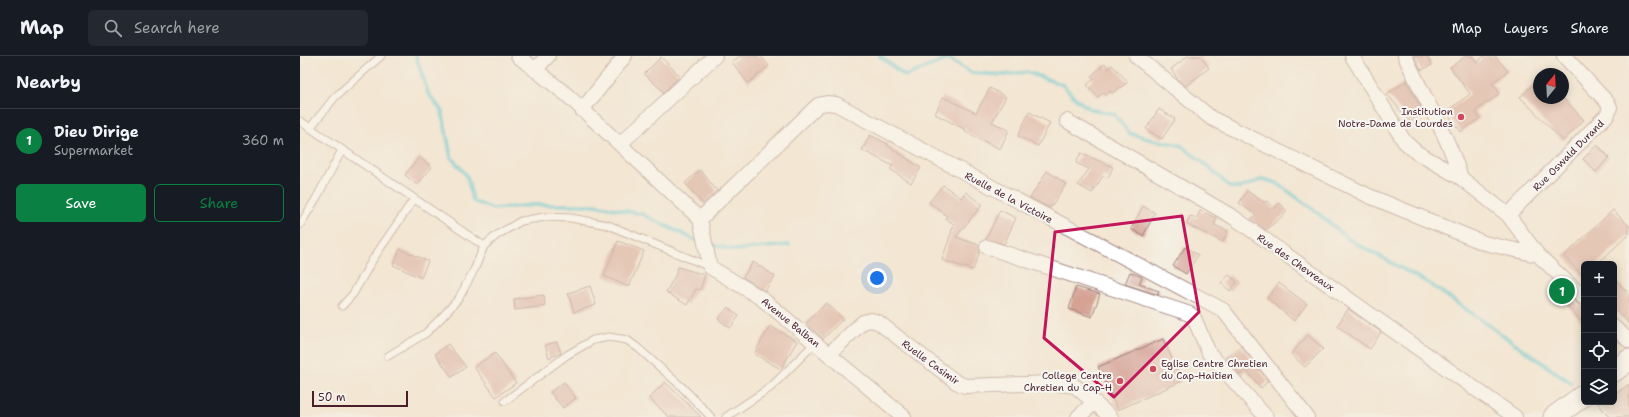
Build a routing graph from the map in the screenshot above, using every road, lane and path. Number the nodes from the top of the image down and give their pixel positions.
1 (381, 56) edge
2 (518, 56) edge
3 (548, 56) edge
4 (625, 56) edge
5 (715, 56) edge
6 (1136, 56) edge
7 (1352, 56) edge
8 (1405, 56) edge
9 (1564, 56) edge
10 (535, 70) junction
11 (582, 110) junction
12 (300, 121) edge
13 (1067, 121) dead end
14 (310, 128) junction
15 (620, 144) junction
16 (342, 150) junction
17 (1462, 178) junction
18 (414, 199) junction
19 (1508, 216) junction
20 (700, 219) junction
21 (300, 226) edge
22 (484, 246) junction
23 (987, 247) dead end
24 (1538, 255) junction
25 (710, 267) junction
26 (1583, 297) edge
27 (342, 306) dead end
28 (1617, 330) edge
29 (1629, 341) edge
30 (816, 342) junction
31 (829, 354) junction
32 (388, 356) dead end
33 (1629, 360) edge
34 (1617, 369) edge
35 (1581, 397) edge
36 (505, 401) dead end
37 (1095, 402) junction
38 (1558, 416) edge
39 (711, 417) edge
40 (726, 417) edge
41 (904, 417) edge
42 (1078, 417) edge
43 (1111, 417) edge
44 (1266, 417) edge
45 (1307, 417) edge
46 (1515, 417) edge

1 - 14 lane
2 - 10 street
3 - 10 street
4 - 11 street
5 - 15 street
6 - 24 street
7 - 17 street
8 - 17 street
9 - 19 street, Rue Oswald Durand
10 - 11 street
11 - 15 street
12 - 14 lane
13 - 46 street, Rue des Chevreaux
14 - 16 lane
15 - 20 street
16 - 18 lane
16 - 21 lane
17 - 19 street
18 - 22 lane
18 - 27 lane
19 - 24 street
20 - 25 street
20 - 45 street, Ruelle de la Victoire
22 - 25 lane
22 - 32 lane
23 - 44 street
24 - 26 street
25 - 30 street, Avenue Balban
28 - 29 street
30 - 31 street, Avenue Balban
30 - 40 lane
31 - 37 street, Ruelle Casimir
31 - 41 street, Avenue Balban
33 - 34 main road
35 - 38 main road
36 - 39 lane
37 - 42 street
37 - 43 street, Ruelle Casimir

